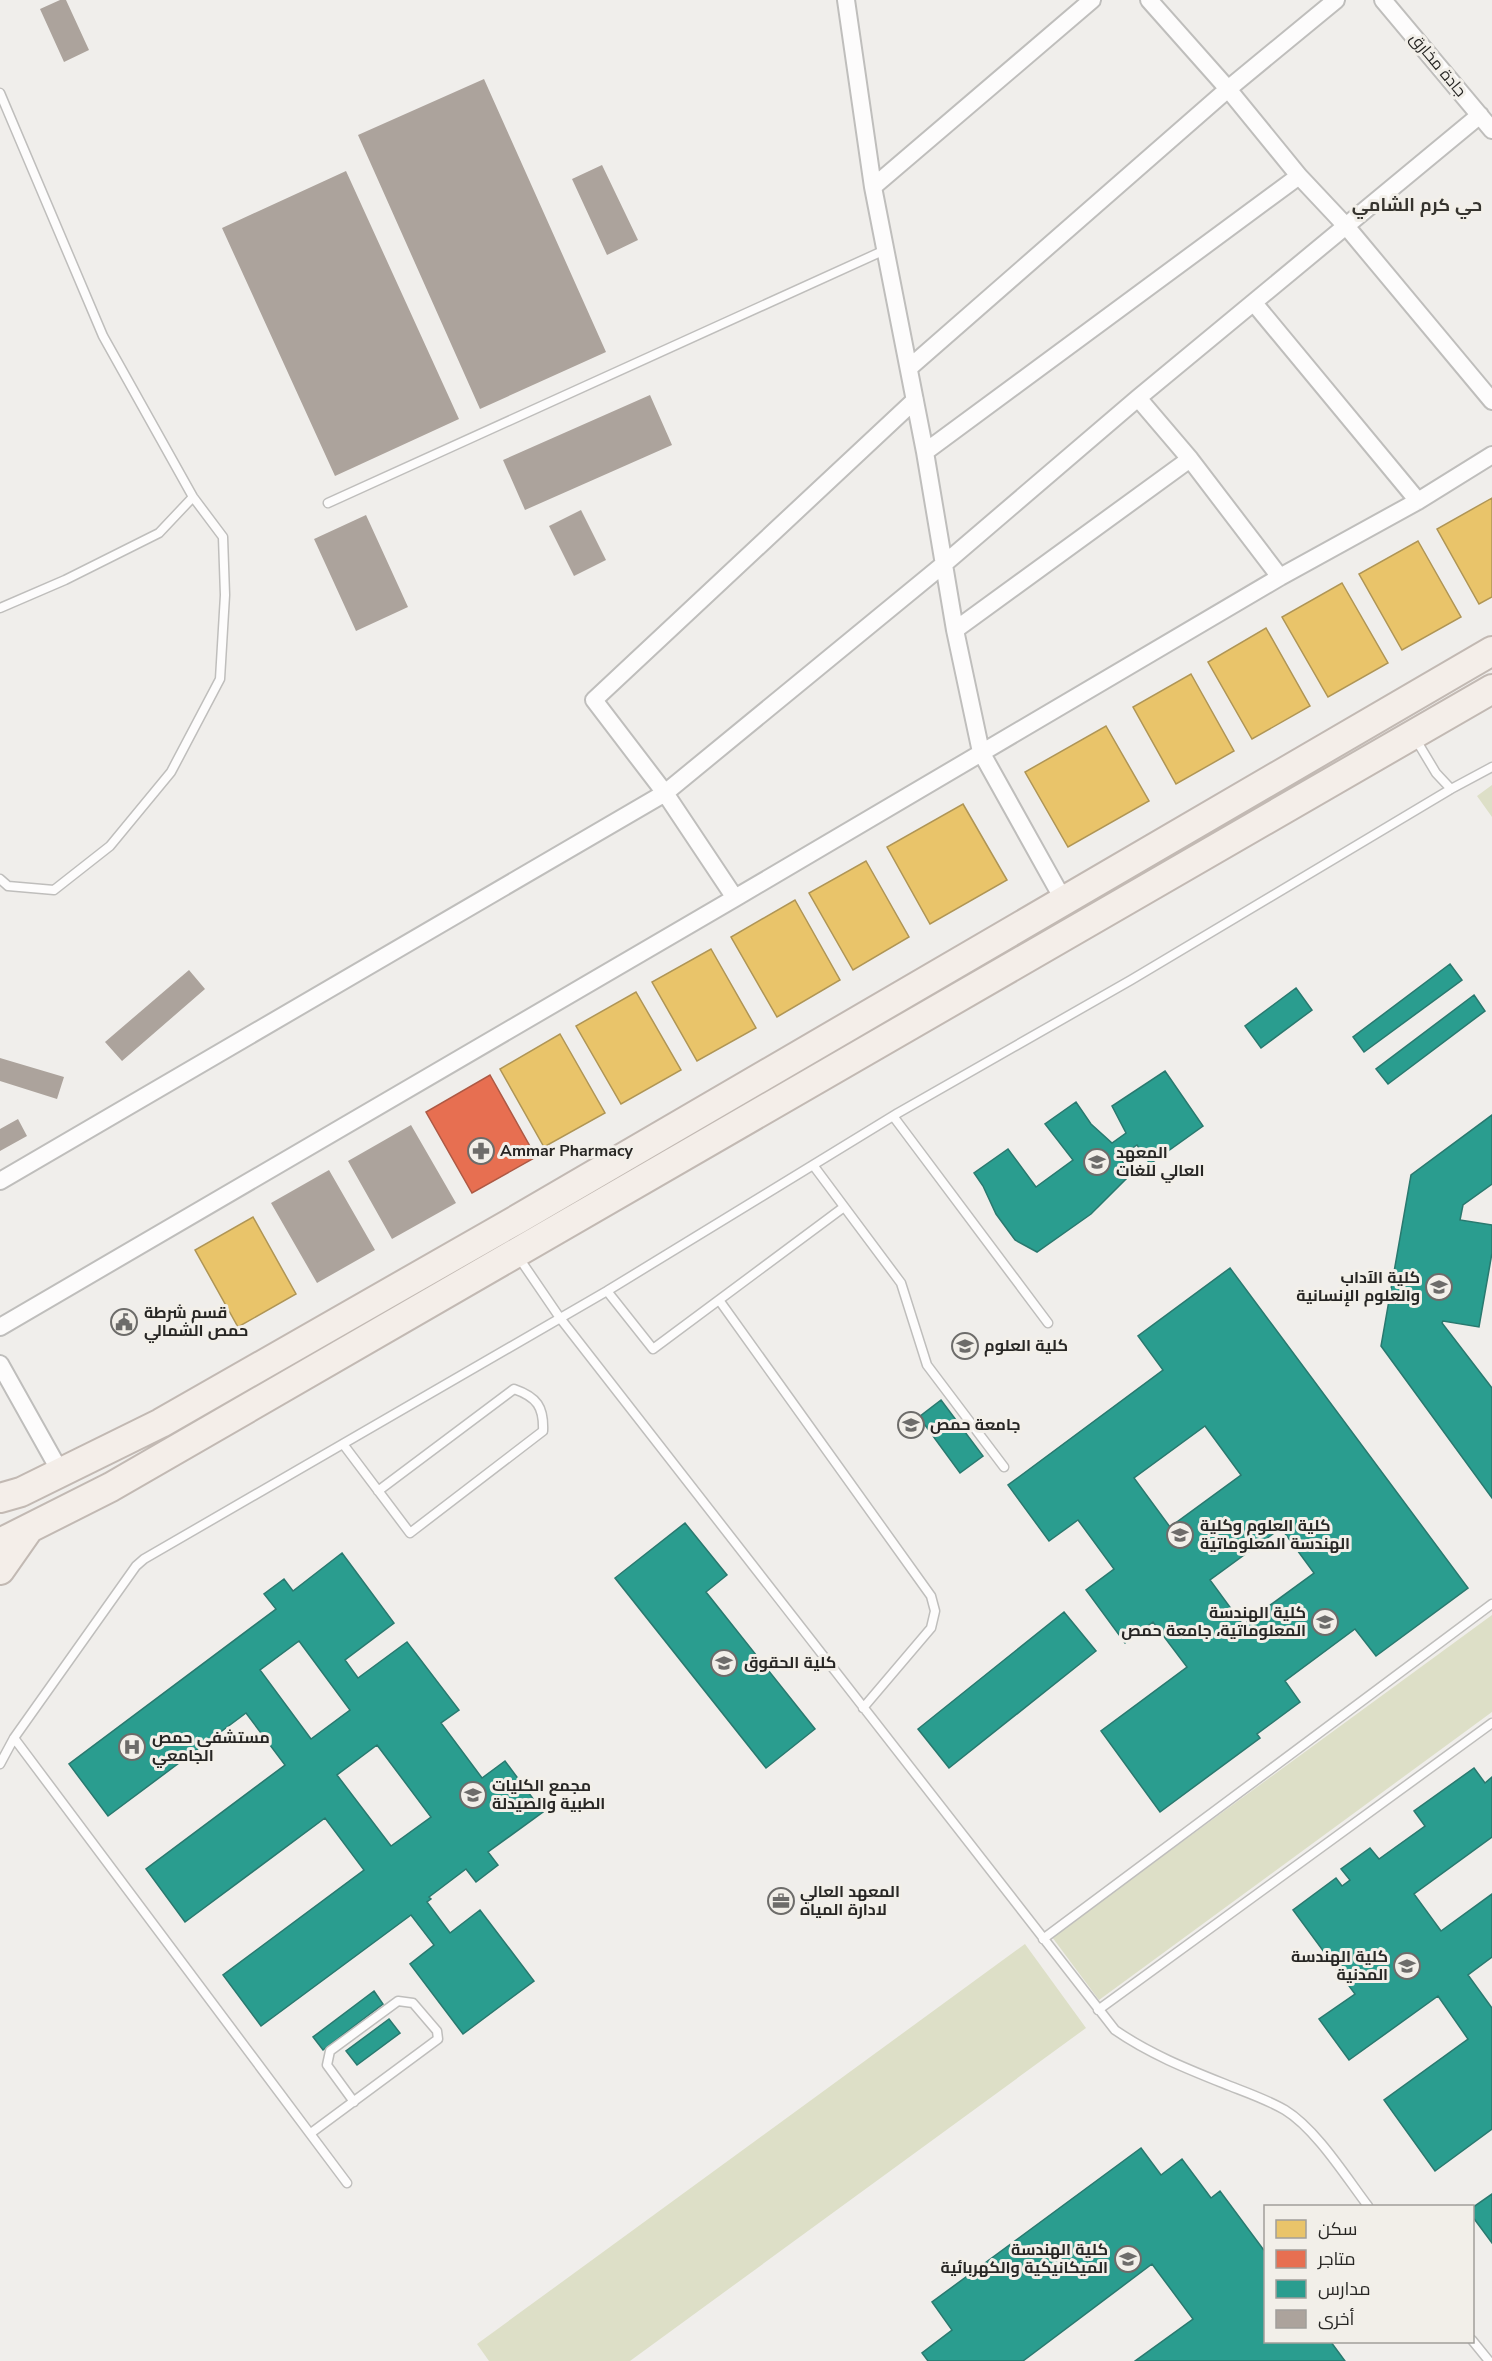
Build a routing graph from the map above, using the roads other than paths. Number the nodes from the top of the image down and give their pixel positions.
1 (846, 0) edge
2 (1092, 0) edge
3 (1149, 0) edge
4 (1335, 0) edge
5 (1383, 0) edge
6 (1228, 89) junction
7 (0, 93) edge
8 (1480, 115) junction
9 (1492, 130) edge
10 (1299, 176) junction
11 (873, 187) junction
12 (1346, 226) junction
13 (885, 250) junction
14 (1254, 303) junction
15 (909, 368) junction
16 (1138, 398) junction
17 (915, 400) junction
18 (1492, 401) edge
19 (925, 452) junction
20 (1492, 455) edge
21 (1190, 459) junction
22 (194, 496) junction
23 (1418, 501) junction
24 (328, 503) dead end
25 (944, 564) junction
26 (1280, 577) junction
27 (0, 608) edge
28 (955, 630) junction
29 (1492, 651) edge
30 (1492, 689) edge
31 (1412, 735) junction
32 (981, 752) junction
33 (1492, 768) edge
34 (1451, 789) junction
35 (665, 793) junction
36 (0, 879) edge
37 (735, 898) junction
38 (1064, 902) junction
39 (893, 1116) junction
40 (813, 1165) junction
41 (0, 1181) edge
42 (844, 1207) junction
43 (515, 1252) junction
44 (607, 1291) junction
45 (719, 1300) junction
46 (560, 1318) junction
47 (1048, 1323) dead end
48 (0, 1327) edge
49 (0, 1364) edge
50 (343, 1444) junction
51 (1004, 1467) dead end
52 (61, 1473) junction
53 (378, 1491) junction
54 (0, 1498) edge
55 (28, 1529) junction
56 (0, 1543) edge
57 (0, 1570) edge
58 (1492, 1604) edge
59 (863, 1708) junction
60 (1492, 1723) edge
61 (14, 1738) junction
62 (0, 1764) edge
63 (1043, 1939) junction
64 (1098, 2010) junction
65 (354, 2102) junction
66 (311, 2133) junction
67 (347, 2183) dead end
68 (1367, 2205) edge
69 (1474, 2341) edge
70 (1489, 2361) edge

1 - 11 street
2 - 11 street
3 - 6 street
4 - 6 street
5 - 8 street, جادة مخارق
6 - 10 street
6 - 15 street
7 - 22 lane
8 - 9 street, جادة مخارق
8 - 12 street
10 - 12 street
10 - 19 street
11 - 13 street
12 - 14 street
12 - 18 street
13 - 15 street
13 - 24 lane
14 - 16 street
14 - 23 street
15 - 17 street
16 - 21 street
16 - 25 street
17 - 19 street
17 - 35 street
19 - 25 street
20 - 23 street
21 - 26 street
21 - 28 street
22 - 27 lane
22 - 36 lane
23 - 26 street
25 - 28 street
25 - 35 street
26 - 32 street
28 - 32 street
29 - 38 highway
30 - 31 highway
31 - 34 lane
31 - 43 highway
32 - 37 street
32 - 38 street
33 - 34 lane
34 - 39 lane
35 - 37 street
35 - 41 street
37 - 48 street
38 - 52 highway
39 - 40 lane
39 - 47 lane
40 - 42 lane
40 - 44 lane
42 - 45 lane
42 - 51 lane
43 - 46 lane
43 - 55 highway
44 - 45 lane
44 - 46 lane
45 - 59 lane
46 - 50 lane
46 - 59 lane
49 - 52 street
50 - 53 lane
50 - 61 lane
52 - 54 highway
53 - 53 lane
55 - 56 highway
55 - 57 highway
58 - 63 lane
59 - 63 lane
60 - 64 lane
61 - 62 lane
61 - 66 lane
63 - 64 lane
64 - 68 lane
65 - 65 lane
65 - 66 lane
66 - 67 lane
69 - 70 lane

